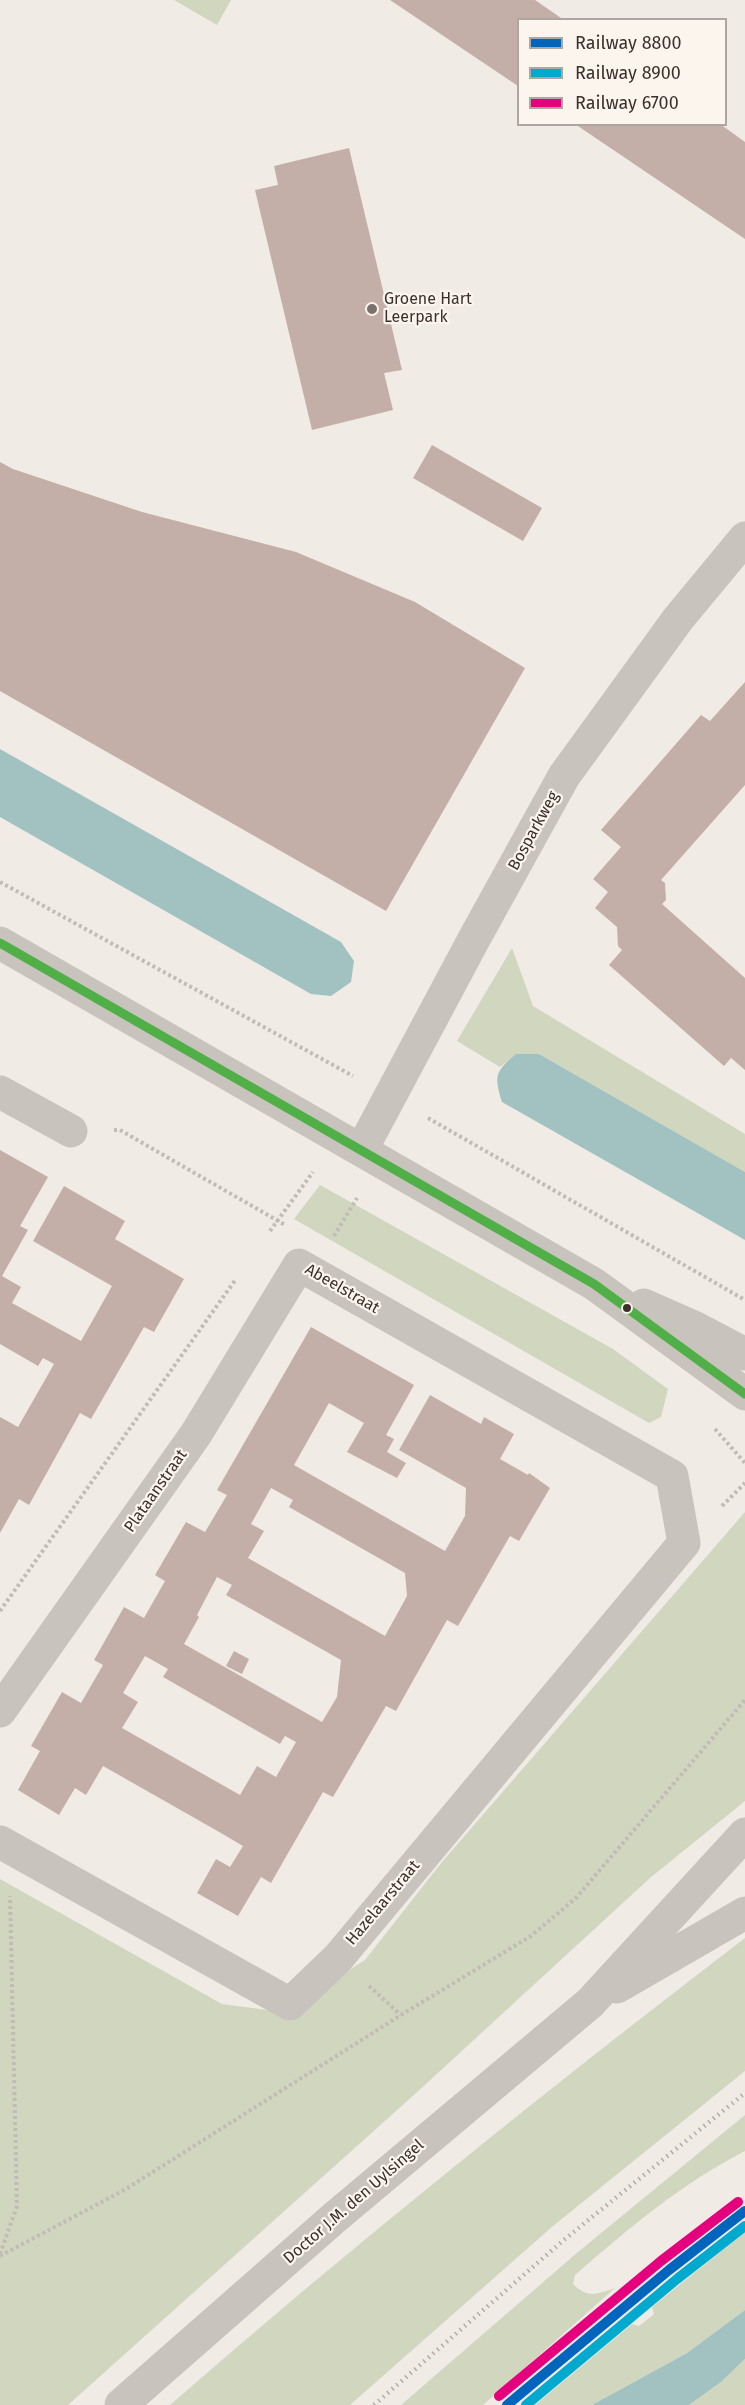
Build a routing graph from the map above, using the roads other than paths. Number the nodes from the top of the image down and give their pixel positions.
1 (745, 538) edge
2 (0, 943) edge
3 (0, 1092) edge
4 (71, 1131) road end
5 (362, 1149) junction
6 (313, 1257) joint
7 (594, 1284) junction
8 (745, 1354) edge
9 (745, 1394) edge
10 (684, 1543) joint
11 (0, 1711) edge
12 (745, 1834) edge
13 (5, 1844) edge
14 (745, 1913) edge
15 (590, 2003) junction
16 (121, 2405) edge

1 - 5 street, Bosparkweg
2 - 5 street
3 - 4 street
5 - 7 street
6 - 10 street, Abeelstraat
6 - 11 street, Plataanstraat
7 - 8 street
7 - 9 street
10 - 13 street, Hazelaarstraat
12 - 15 street, Doctor J.M. den Uylsingel
14 - 15 street, Doctor J.M. den Uylsingel
15 - 16 street, Doctor J.M. den Uylsingel

